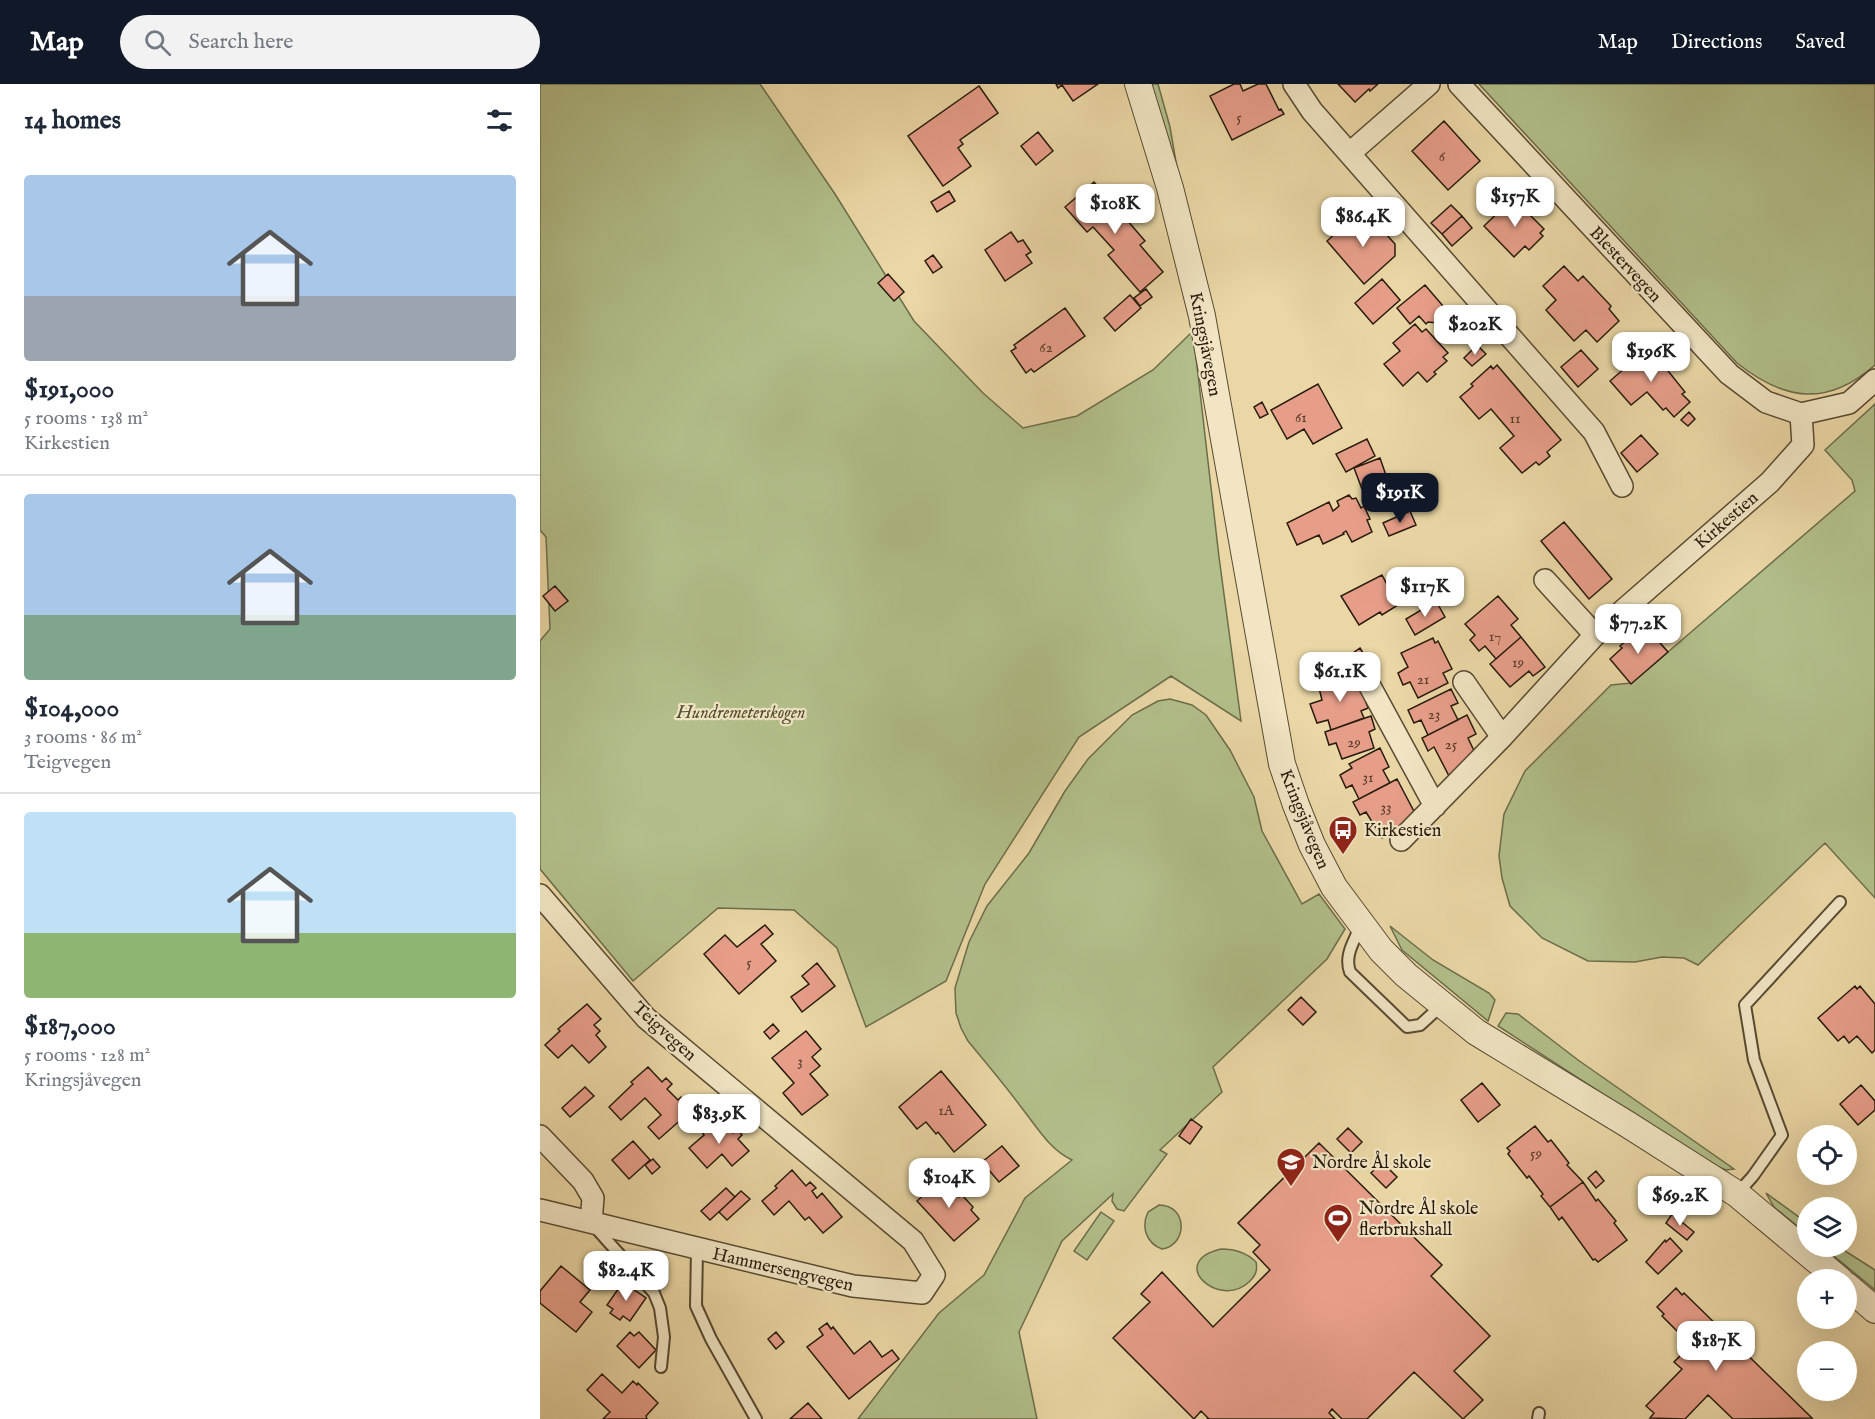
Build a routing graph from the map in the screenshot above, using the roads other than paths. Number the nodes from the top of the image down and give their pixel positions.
1 (1138, 84) edge
2 (1294, 84) edge
3 (1429, 84) edge
4 (1459, 84) edge
5 (1350, 153) junction
6 (1875, 380) edge
7 (1801, 414) junction
8 (1622, 486) dead end
9 (1545, 580) dead end
10 (1595, 635) junction
11 (1366, 679) dead end
12 (1464, 682) dead end
13 (1502, 737) junction
14 (1435, 806) junction
15 (1401, 840) dead end
16 (540, 895) edge
17 (1840, 902) dead end
18 (1361, 925) junction
19 (1442, 1005) junction
20 (540, 1136) edge
21 (1737, 1194) junction
22 (540, 1210) edge
23 (591, 1222) junction
24 (697, 1250) junction
25 (1827, 1269) edge
26 (934, 1275) joint
27 (1857, 1294) edge
28 (1875, 1310) edge
29 (661, 1367) dead end
30 (756, 1419) edge

1 - 18 street, Kringsjåvegen
2 - 5 street
3 - 5 street
4 - 7 street, Blestervegen
5 - 8 street
6 - 7 street
7 - 10 street, Kirkestien
9 - 10 street
10 - 13 street, Kirkestien
11 - 14 street
12 - 13 street
13 - 14 street, Kirkestien
14 - 15 street, Kirkestien
16 - 26 street, Teigvegen
17 - 21 lane
18 - 19 street, Kringsjåvegen
18 - 19 lane
19 - 21 street, Kringsjåvegen
20 - 23 street
21 - 25 street, Kringsjåvegen
22 - 23 street, Hammersengvegen
23 - 24 street, Hammersengvegen
23 - 29 lane
24 - 26 street, Hammersengvegen
24 - 30 lane
27 - 28 street

